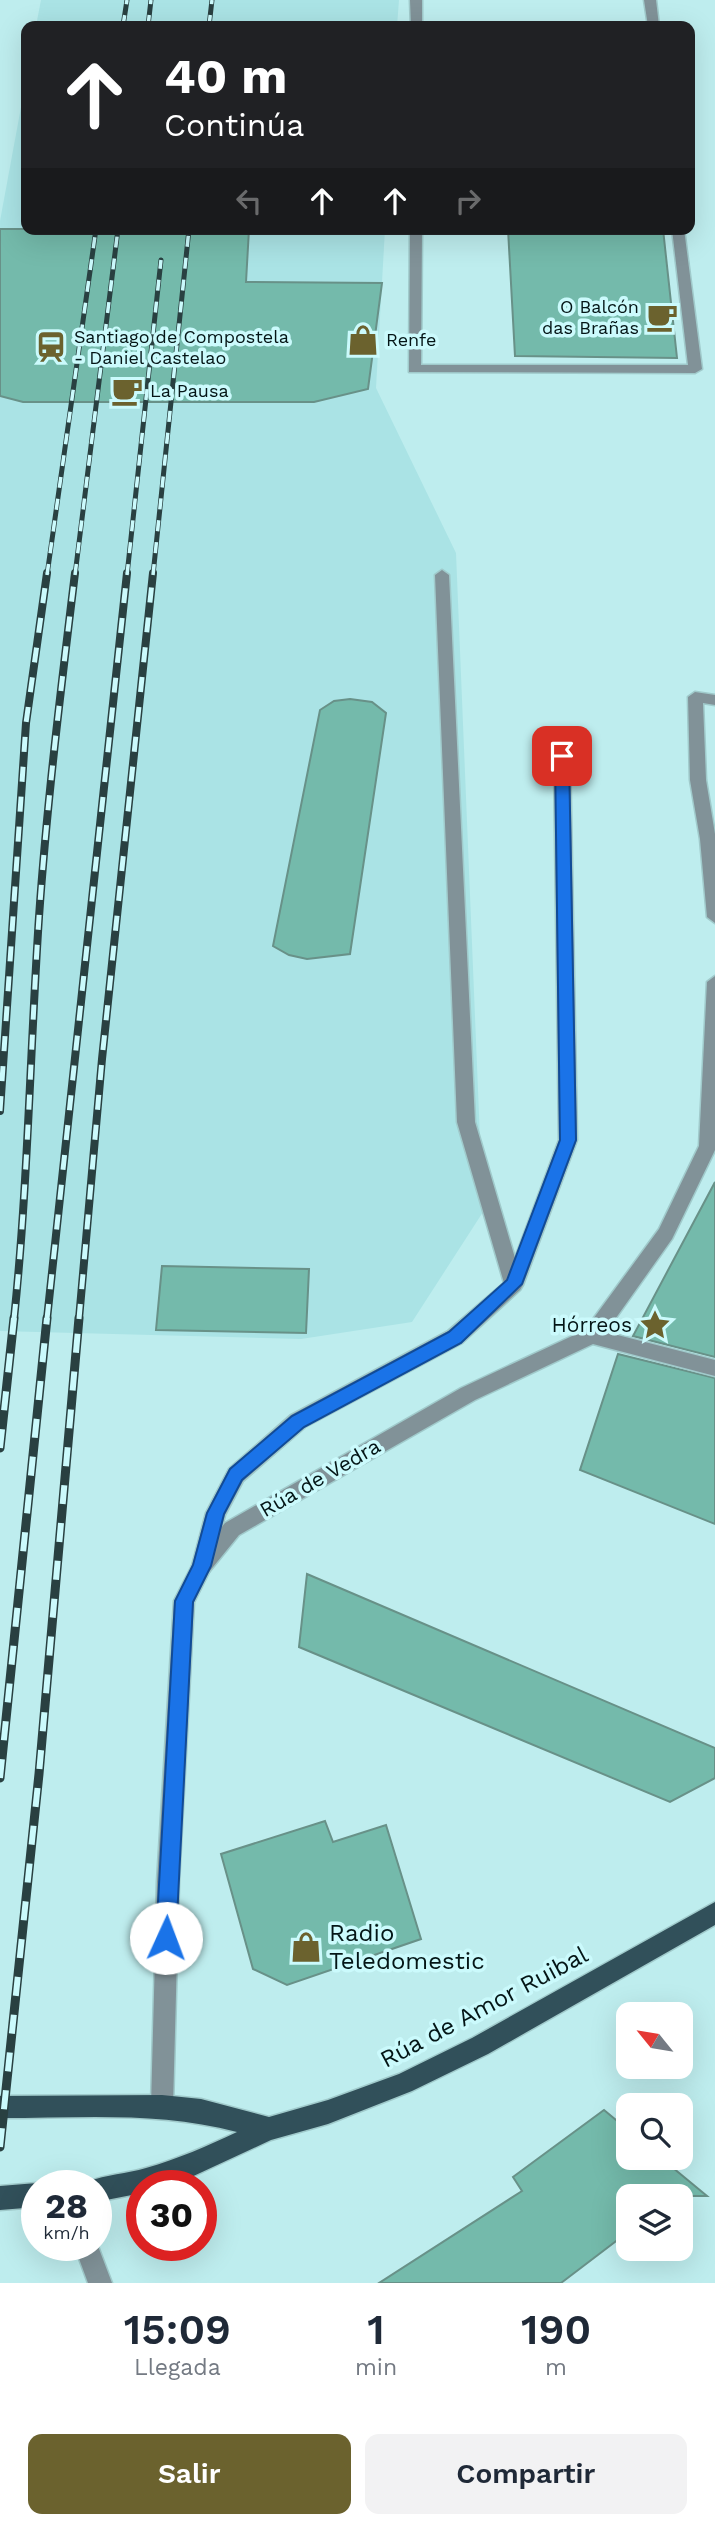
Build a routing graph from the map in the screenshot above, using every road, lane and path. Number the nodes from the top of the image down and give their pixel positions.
1 (416, 0) edge
2 (650, 0) edge
3 (417, 21) edge
4 (653, 21) edge
5 (416, 235) edge
6 (679, 235) edge
7 (442, 575) dead end
8 (715, 700) edge
9 (562, 756) dead end
10 (715, 917) edge
11 (715, 982) edge
12 (514, 1284) junction
13 (592, 1336) junction
14 (715, 1368) edge
15 (202, 1566) junction
16 (715, 1913) edge
17 (162, 2106) junction
18 (0, 2107) edge
19 (269, 2129) junction
20 (112, 2187) edge
21 (21, 2196) edge
22 (0, 2198) edge
23 (90, 2261) edge
24 (100, 2283) edge

1 - 3 street
2 - 4 street
5 - 6 street
7 - 12 street
8 - 10 street
9 - 12 street
11 - 13 street, Rúa de Vedra
12 - 15 street
13 - 14 street
13 - 15 street, Rúa de Vedra
15 - 17 street, Rúa de Vedra
16 - 19 main road, Rúa de Amor Ruibal
17 - 18 main road
17 - 19 main road
19 - 20 main road, Rúa de Amor Ruibal
21 - 22 main road
23 - 24 street

